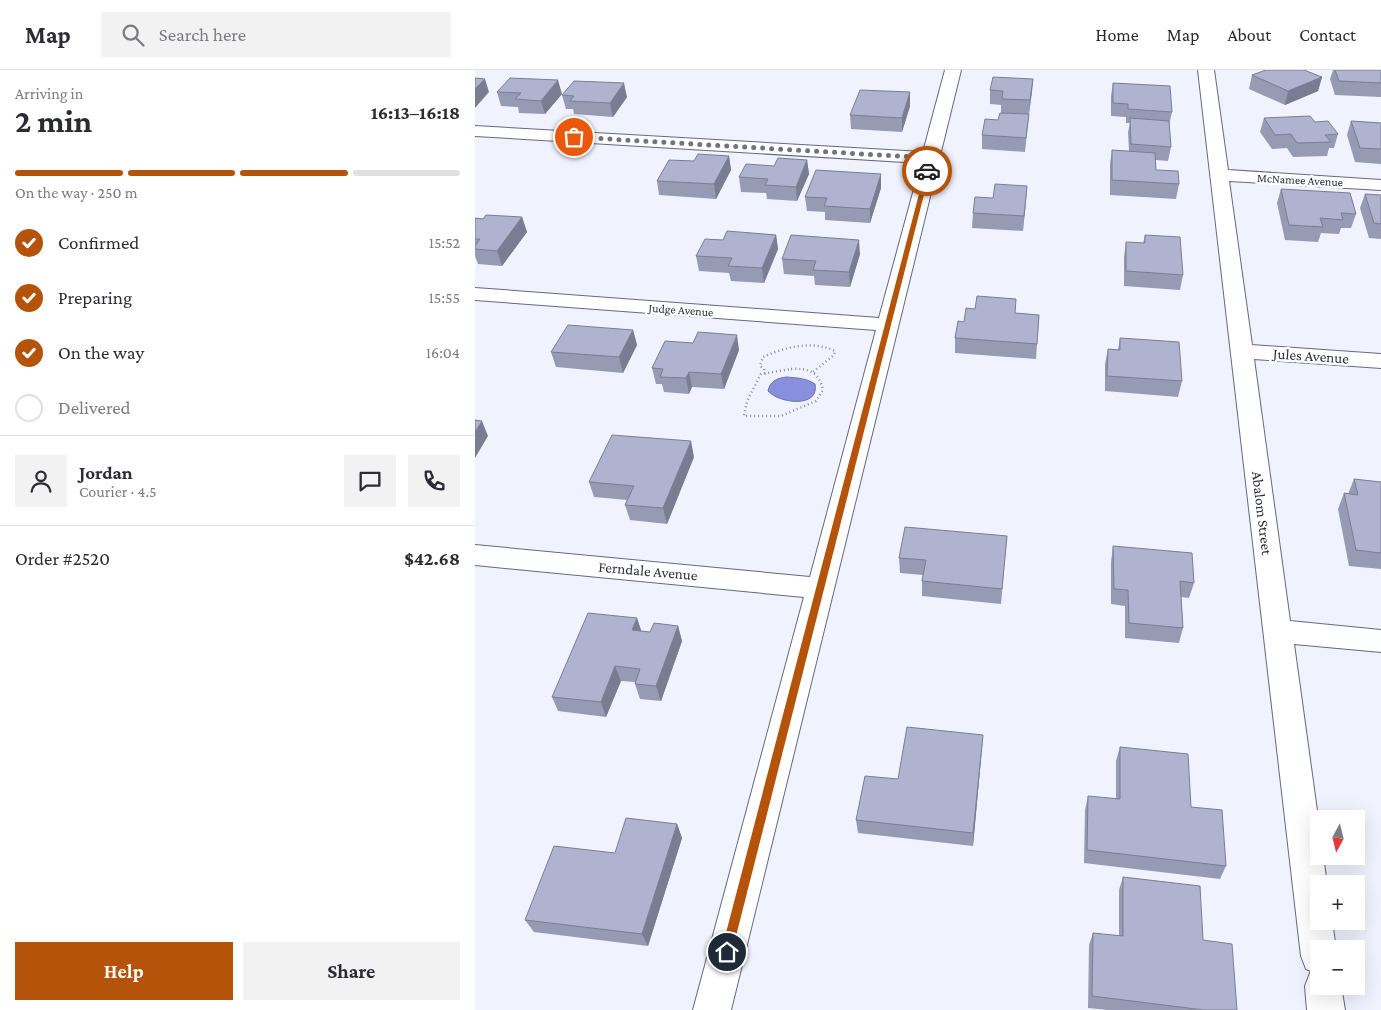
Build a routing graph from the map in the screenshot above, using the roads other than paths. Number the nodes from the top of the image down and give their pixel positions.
1 (953, 70) edge
2 (1206, 70) edge
3 (475, 131) edge
4 (931, 158) junction
5 (1219, 175) junction
6 (1381, 185) edge
7 (475, 294) edge
8 (888, 325) junction
9 (1242, 351) junction
10 (1381, 361) edge
11 (475, 555) edge
12 (820, 588) junction
13 (1277, 631) junction
14 (1381, 641) edge
15 (1317, 940) edge
16 (1324, 995) edge
17 (712, 1010) edge
18 (1326, 1010) edge

1 - 4 street
2 - 5 street, Abalom Street
3 - 4 street
4 - 8 street
5 - 6 street, McNamee Avenue
5 - 9 street, Abalom Street
7 - 8 street, Judge Avenue
8 - 12 street
9 - 10 street, Jules Avenue
9 - 13 street, Abalom Street
11 - 12 street, Ferndale Avenue
12 - 17 street
13 - 14 street
13 - 15 street, Abalom Street
16 - 18 street

